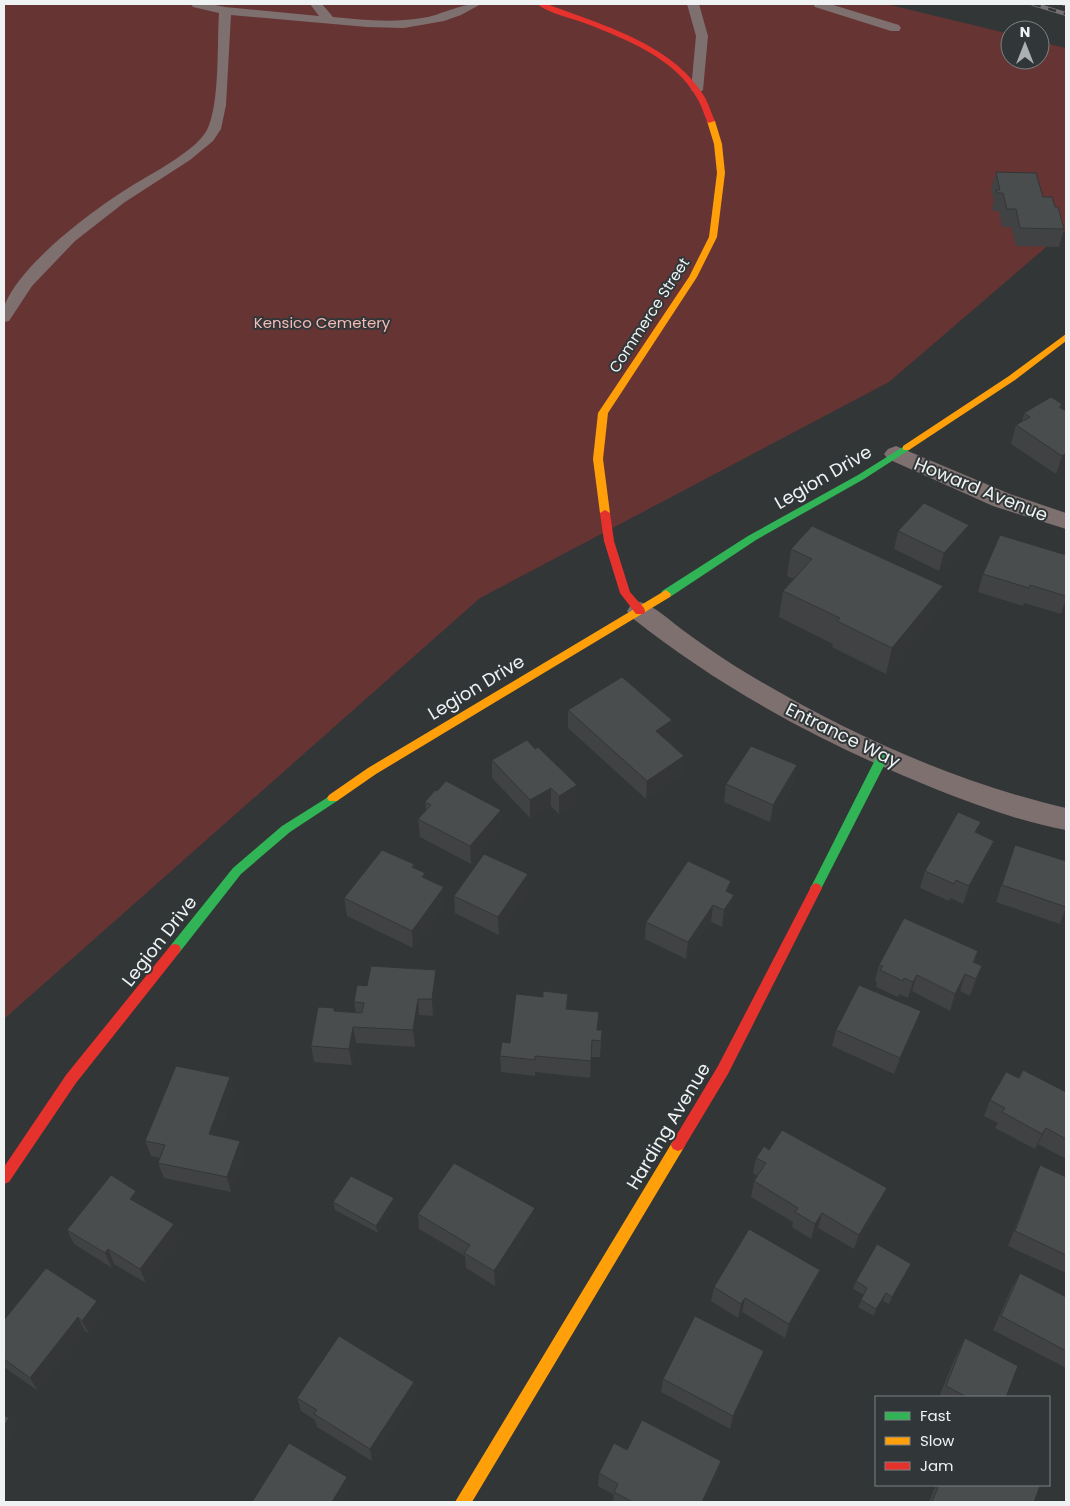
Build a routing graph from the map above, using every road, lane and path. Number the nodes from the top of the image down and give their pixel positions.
1 (197, 4) edge
2 (316, 4) edge
3 (475, 4) edge
4 (541, 4) edge
5 (693, 4) edge
6 (819, 4) edge
7 (225, 11) junction
8 (330, 20) junction
9 (894, 28) dead end
10 (697, 90) junction
11 (4, 318) edge
12 (1066, 337) edge
13 (896, 454) junction
14 (1066, 521) edge
15 (640, 611) junction
16 (883, 756) junction
17 (1066, 819) edge
18 (4, 1178) edge
19 (463, 1502) edge

1 - 7 lane
2 - 8 lane
3 - 8 lane
4 - 10 street, Commerce Street
5 - 10 lane
6 - 9 lane
7 - 8 lane
7 - 11 lane
10 - 15 street, Commerce Street
12 - 13 street, Legion Drive
13 - 14 street, Howard Avenue
13 - 15 street, Legion Drive
15 - 16 street, Entrance Way
15 - 18 street, Legion Drive
16 - 17 street, Entrance Way
16 - 19 street, Harding Avenue

